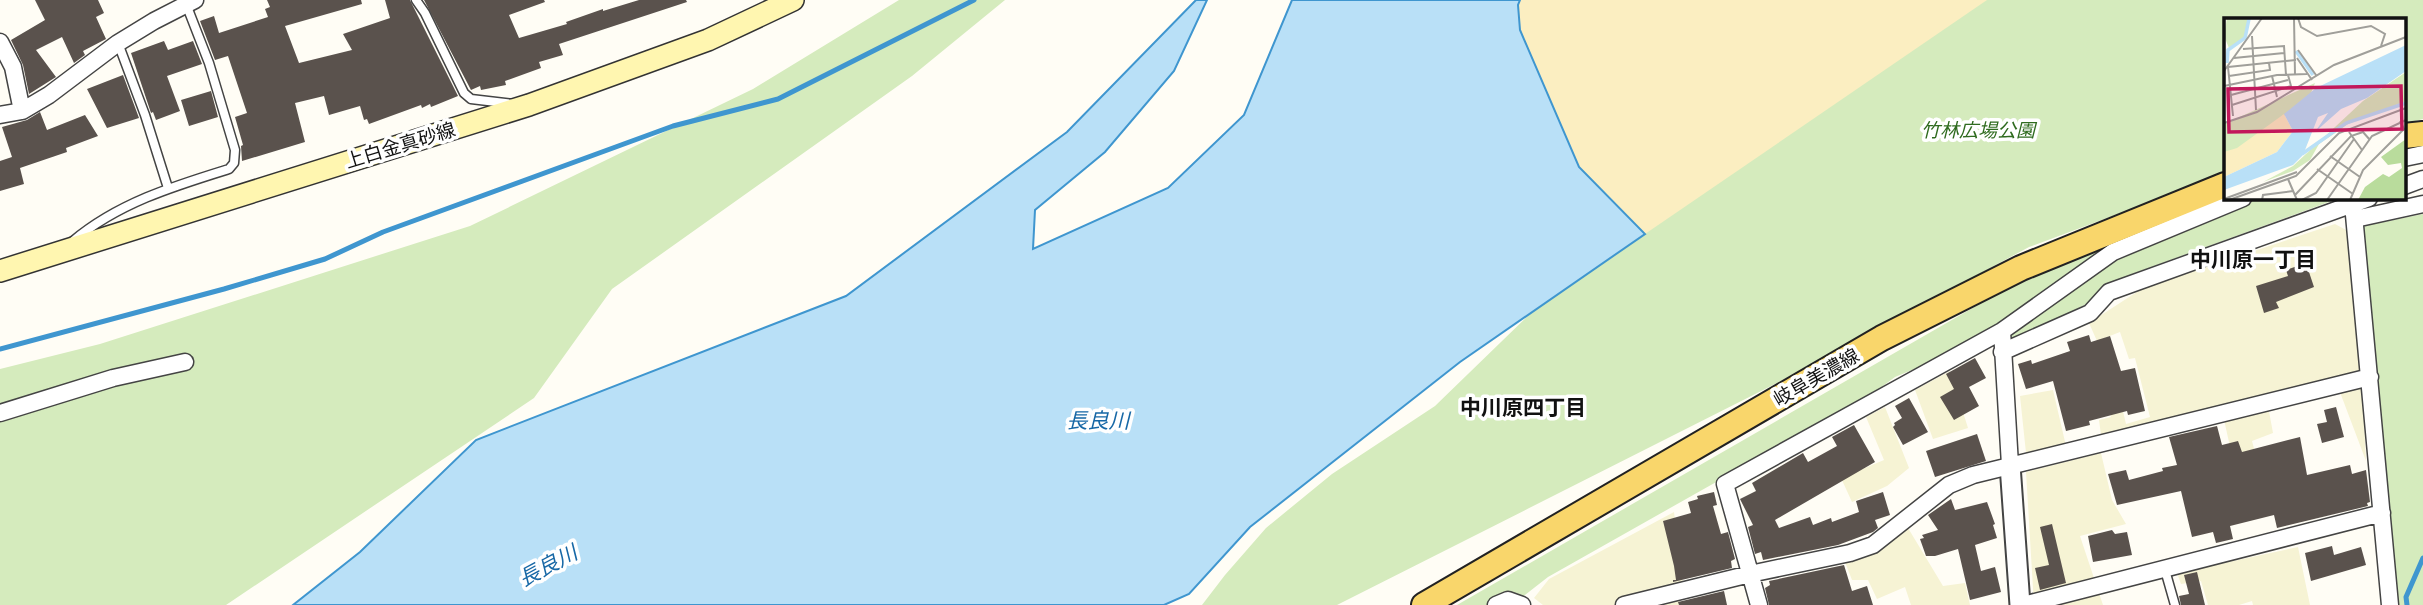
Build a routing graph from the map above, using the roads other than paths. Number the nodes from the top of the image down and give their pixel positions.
1 (416, 0) edge
2 (793, 0) edge
3 (190, 1) edge
4 (0, 41) edge
5 (118, 43) junction
6 (529, 105) junction
7 (22, 111) junction
8 (0, 115) edge
9 (2423, 179) edge
10 (2406, 185) edge
11 (2224, 186) edge
12 (168, 188) junction
13 (2238, 200) edge
14 (2367, 200) edge
15 (2423, 204) edge
16 (2354, 211) junction
17 (63, 250) junction
18 (0, 271) edge
19 (2002, 331) junction
20 (2003, 352) junction
21 (185, 362) dead end
22 (2370, 377) junction
23 (0, 413) edge
24 (2010, 465) junction
25 (2382, 513) junction
26 (2165, 570) junction
27 (1750, 574) junction
28 (1424, 605) edge
29 (1496, 605) edge
30 (1522, 605) edge
31 (1624, 605) edge
32 (1759, 605) edge
33 (2022, 605) edge
34 (2175, 605) edge
35 (2390, 605) edge

1 - 6 lane
2 - 6 main road, 上白金真砂線
3 - 5 street
3 - 12 lane
4 - 7 street
5 - 7 street
5 - 12 lane
6 - 17 main road, 上白金真砂線
7 - 8 street
9 - 10 street
11 - 28 main road, 岐阜美濃線
12 - 17 lane
13 - 19 street
14 - 16 street
15 - 16 street
16 - 20 street
16 - 22 street
17 - 18 main road, 上白金真砂線
19 - 20 street
19 - 27 street
20 - 24 street
21 - 23 street
22 - 24 street
22 - 25 street
24 - 27 street
24 - 33 street
25 - 26 street
25 - 35 street
26 - 33 street
26 - 34 lane
27 - 31 street
27 - 32 street
29 - 30 street

